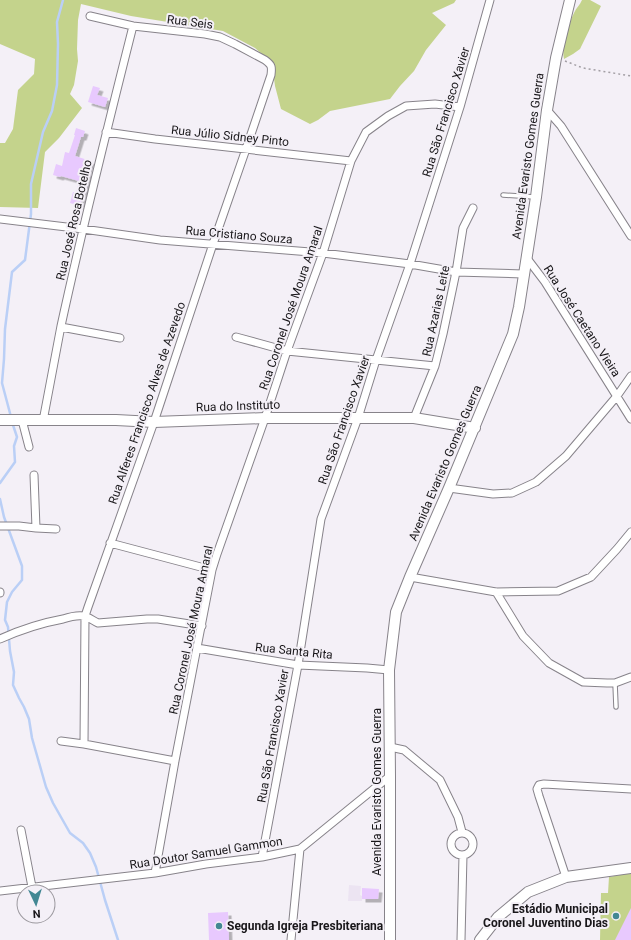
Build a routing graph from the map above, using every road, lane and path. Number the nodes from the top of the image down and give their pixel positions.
1 (490, 0) edge
2 (570, 0) edge
3 (90, 16) dead end
4 (133, 26) junction
5 (556, 58) junction
6 (271, 76) joint
7 (631, 76) edge
8 (460, 107) junction
9 (547, 110) junction
10 (106, 132) junction
11 (246, 149) junction
12 (351, 161) junction
13 (503, 195) dead end
14 (536, 198) junction
15 (473, 208) dead end
16 (0, 219) edge
17 (83, 229) junction
18 (631, 236) edge
19 (212, 244) junction
20 (323, 253) junction
21 (526, 257) junction
22 (410, 264) junction
23 (456, 272) junction
24 (524, 274) junction
25 (61, 327) junction
26 (236, 337) dead end
27 (120, 338) dead end
28 (287, 351) junction
29 (376, 360) junction
30 (435, 366) junction
31 (631, 376) edge
32 (617, 396) junction
33 (265, 418) junction
34 (358, 418) junction
35 (414, 418) junction
36 (631, 418) edge
37 (0, 420) edge
38 (22, 420) junction
39 (43, 421) junction
40 (154, 422) junction
41 (475, 428) junction
42 (29, 447) dead end
43 (34, 474) dead end
44 (450, 488) junction
45 (0, 526) edge
46 (36, 528) junction
47 (56, 529) dead end
48 (631, 532) edge
49 (110, 543) junction
50 (212, 570) junction
51 (410, 577) junction
52 (496, 592) junction
53 (85, 616) junction
54 (202, 626) junction
55 (0, 639) edge
56 (197, 648) junction
57 (298, 665) junction
58 (389, 670) junction
59 (631, 677) edge
60 (614, 682) junction
61 (616, 707) dead end
62 (62, 741) dead end
63 (84, 744) junction
64 (390, 747) junction
65 (175, 761) junction
66 (390, 776) junction
67 (631, 789) edge
68 (22, 830) dead end
69 (462, 832) junction
70 (300, 849) junction
71 (462, 855) junction
72 (262, 857) junction
73 (631, 868) edge
74 (155, 873) junction
75 (566, 877) junction
76 (31, 884) edge
77 (56, 884) edge
78 (16, 889) edge
79 (0, 891) edge
80 (291, 940) edge
81 (390, 940) edge
82 (461, 940) edge
83 (480, 940) edge

1 - 8 street, Rua São Francisco Xavier
2 - 5 main road, Avenida Evaristo Gomes Guerra
3 - 4 street, Rua Seis
4 - 6 street, Rua Seis
4 - 10 street, Rua José Rosa Botelho
5 - 7 path
5 - 9 main road, Avenida Evaristo Gomes Guerra
6 - 11 street, Rua Alferes Francisco Alves de Azevedo
8 - 12 street, Rua Coronel José Moura Amaral
8 - 22 street, Rua São Francisco Xavier
9 - 14 main road, Avenida Evaristo Gomes Guerra
9 - 18 street
10 - 11 street, Rua Júlio Sidney Pinto
10 - 17 street, Rua José Rosa Botelho
11 - 12 street, Rua Júlio Sidney Pinto
11 - 19 street, Rua Alferes Francisco Alves de Azevedo
12 - 20 street, Rua Coronel José Moura Amaral
13 - 14 lane
14 - 21 main road, Avenida Evaristo Gomes Guerra
15 - 23 street, Rua Azarias Leite
16 - 17 street, Rua Cristiano Souza
17 - 19 street, Rua Cristiano Souza
17 - 25 street, Rua José Rosa Botelho
19 - 20 street, Rua Cristiano Souza
19 - 40 street, Rua Alferes Francisco Alves de Azevedo
20 - 22 street, Rua Cristiano Souza
20 - 28 street, Rua Coronel José Moura Amaral
21 - 24 main road, Avenida Evaristo Gomes Guerra
21 - 32 street, Rua José Caetano Vieira
22 - 23 street, Rua Cristiano Souza
22 - 29 street, Rua São Francisco Xavier
23 - 24 street, Rua Cristiano Souza
23 - 30 street, Rua Azarias Leite
24 - 41 main road, Avenida Evaristo Gomes Guerra
25 - 27 street
25 - 39 street, Rua José Rosa Botelho
26 - 28 street
28 - 29 street
28 - 33 street, Rua Coronel José Moura Amaral
29 - 30 street
29 - 34 street, Rua São Francisco Xavier
30 - 35 street, Rua Azarias Leite
31 - 32 street
32 - 36 street, Rua José Caetano Vieira
32 - 44 street
33 - 34 main road, Rua do Instituto
33 - 40 main road, Rua do Instituto
33 - 50 street, Rua Coronel José Moura Amaral
34 - 35 main road, Rua do Instituto
34 - 57 street, Rua São Francisco Xavier
35 - 41 main road, Rua do Instituto
37 - 38 main road, Rua do Instituto
38 - 39 main road, Rua do Instituto
38 - 42 street
39 - 40 main road, Rua do Instituto
40 - 49 street, Rua Alferes Francisco Alves de Azevedo
41 - 44 main road, Avenida Evaristo Gomes Guerra
43 - 46 street
44 - 51 main road, Avenida Evaristo Gomes Guerra
45 - 46 street
46 - 47 street
48 - 52 street
49 - 50 street
49 - 53 street, Rua Alferes Francisco Alves de Azevedo
50 - 54 street, Rua Coronel José Moura Amaral
51 - 52 street
51 - 58 main road, Avenida Evaristo Gomes Guerra
52 - 60 street
53 - 54 street
53 - 55 street
53 - 63 street, Rua Alferes Francisco Alves de Azevedo
54 - 56 street, Rua Coronel José Moura Amaral
56 - 57 street, Rua Santa Rita
56 - 65 street, Rua Coronel José Moura Amaral
57 - 58 street, Rua Santa Rita
57 - 72 street, Rua São Francisco Xavier
58 - 64 main road, Avenida Evaristo Gomes Guerra
59 - 60 street
60 - 61 lane
62 - 63 street
63 - 65 street
64 - 66 main road, Avenida Evaristo Gomes Guerra
64 - 69 street
65 - 74 street, Rua Coronel José Moura Amaral
66 - 70 street, Rua Doutor Samuel Gammon
66 - 81 main road, Avenida Evaristo Gomes Guerra
67 - 75 street
68 - 76 street
69 - 71 street
69 - 71 street
70 - 72 street, Rua Doutor Samuel Gammon
70 - 80 street
71 - 82 street
72 - 74 street, Rua Doutor Samuel Gammon
73 - 75 main road
74 - 77 street, Rua Doutor Samuel Gammon
75 - 83 main road
78 - 79 street, Rua Doutor Samuel Gammon

